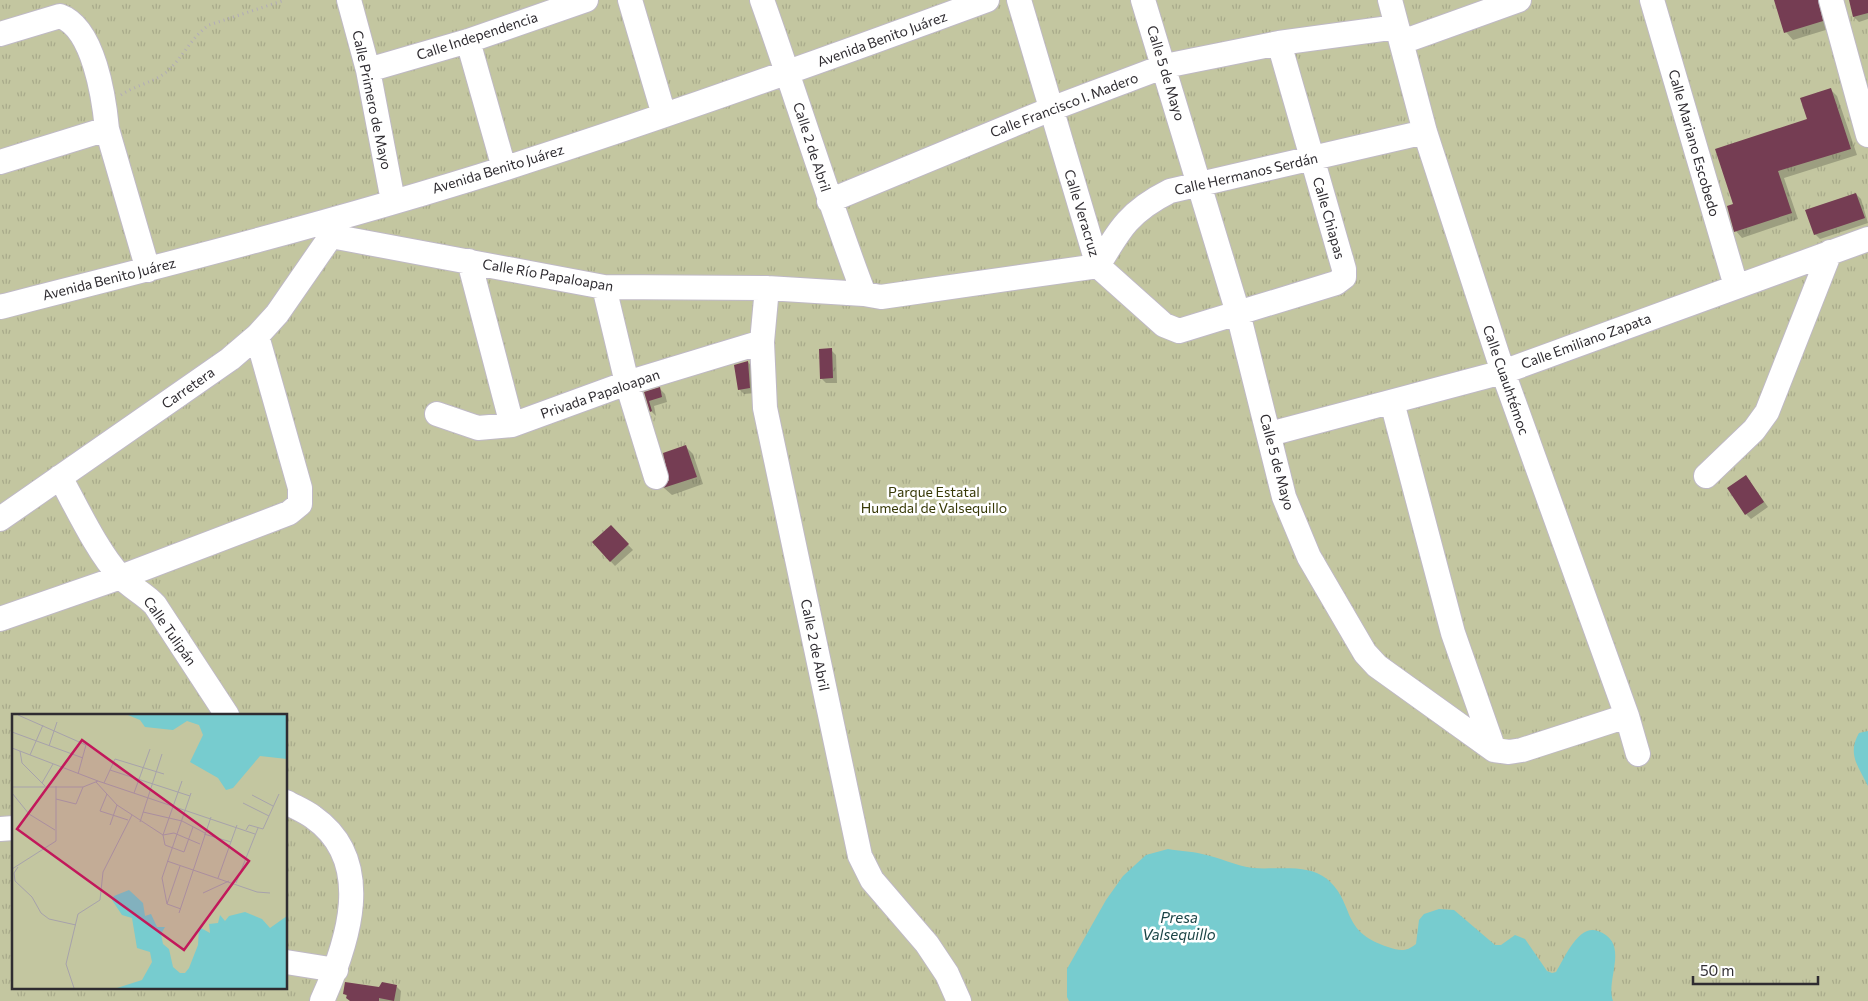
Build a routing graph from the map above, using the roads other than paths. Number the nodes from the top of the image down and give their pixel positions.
1 (349, 0) edge
2 (586, 0) edge
3 (630, 0) edge
4 (762, 0) edge
5 (987, 0) edge
6 (1019, 0) edge
7 (1144, 0) edge
8 (1390, 0) edge
9 (1519, 0) edge
10 (1652, 0) edge
11 (1831, 0) edge
12 (0, 34) edge
13 (1400, 34) junction
14 (468, 41) junction
15 (1279, 43) junction
16 (1165, 66) junction
17 (368, 70) junction
18 (788, 74) junction
19 (1052, 109) junction
20 (664, 115) junction
21 (106, 118) junction
22 (1425, 132) junction
23 (1868, 135) edge
24 (1312, 159) junction
25 (0, 162) edge
26 (504, 168) junction
27 (1198, 184) junction
28 (393, 201) junction
29 (829, 201) junction
30 (334, 227) junction
31 (1868, 239) edge
32 (1830, 252) junction
33 (469, 261) junction
34 (1098, 266) junction
35 (148, 270) junction
36 (1344, 277) joint
37 (1736, 286) junction
38 (604, 287) junction
39 (767, 288) junction
40 (864, 294) junction
41 (0, 307) edge
42 (1238, 313) junction
43 (257, 336) junction
44 (762, 342) junction
45 (1503, 372) junction
46 (627, 384) junction
47 (1392, 402) junction
48 (437, 414) dead end
49 (512, 425) junction
50 (1270, 434) junction
51 (1706, 476) dead end
52 (60, 477) junction
53 (656, 477) dead end
54 (0, 519) edge
55 (121, 577) junction
56 (0, 619) edge
57 (226, 714) edge
58 (1627, 716) junction
59 (1494, 750) junction
60 (1638, 754) dead end
61 (288, 803) edge
62 (288, 962) edge
63 (336, 970) junction
64 (322, 1001) edge
65 (959, 1001) edge

1 - 17 street, Calle Primero de Mayo
2 - 14 street, Calle Independencia
3 - 20 street
4 - 18 street, Calle 2 de Abril
5 - 18 street, Avenida Benito Juárez
6 - 19 street, Calle Veracruz
7 - 16 street, Calle 5 de Mayo
8 - 13 street, Calle Cuauhtémoc
9 - 13 street, Calle Francisco I. Madero
10 - 37 street, Calle Mariano Escobedo
11 - 23 street
12 - 21 street
13 - 15 street, Calle Francisco I. Madero
13 - 22 street, Calle Cuauhtémoc
14 - 17 street, Calle Independencia
14 - 26 street
15 - 16 street, Calle Francisco I. Madero
15 - 24 street, Calle Chiapas
16 - 19 street, Calle Francisco I. Madero
16 - 27 street, Calle 5 de Mayo
17 - 28 street, Calle Primero de Mayo
18 - 20 street, Avenida Benito Juárez
18 - 29 street, Calle 2 de Abril
19 - 29 street, Calle Francisco I. Madero
19 - 34 street, Calle Veracruz
20 - 26 street, Avenida Benito Juárez
21 - 25 street
21 - 35 street
22 - 24 street, Calle Hermanos Serdán
22 - 45 street, Calle Cuauhtémoc
24 - 27 street, Calle Hermanos Serdán
24 - 36 street, Calle Chiapas
26 - 28 street, Avenida Benito Juárez
27 - 34 street, Calle Hermanos Serdán
27 - 42 street, Calle 5 de Mayo
28 - 30 street, Avenida Benito Juárez
29 - 40 street, Calle 2 de Abril
30 - 33 street, Calle Río Papaloapan
30 - 35 street, Avenida Benito Juárez
30 - 43 street, Carretera
31 - 32 street, Calle Emiliano Zapata
32 - 37 street, Calle Emiliano Zapata
32 - 51 street
33 - 38 street, Calle Río Papaloapan
33 - 49 street
34 - 40 street, Calle Río Papaloapan
34 - 42 street, Calle Veracruz
35 - 41 street, Avenida Benito Juárez
36 - 42 street, Calle Veracruz
37 - 45 street, Calle Emiliano Zapata
38 - 39 street, Calle Río Papaloapan
38 - 46 street
39 - 40 street, Calle Río Papaloapan
39 - 44 street, Calle 2 de Abril
42 - 50 street, Calle 5 de Mayo
43 - 52 street, Carretera
43 - 55 street
44 - 46 street, Privada Papaloapan
44 - 65 street, Calle 2 de Abril
45 - 47 street, Calle Emiliano Zapata
45 - 58 street, Calle Cuauhtémoc
46 - 49 street, Privada Papaloapan
46 - 53 street
47 - 50 street, Calle Emiliano Zapata
47 - 59 street
48 - 49 street, Privada Papaloapan
50 - 59 street, Calle 5 de Mayo
52 - 54 street, Carretera
52 - 55 street, Calle Tulipán
55 - 56 street
55 - 57 street, Calle Tulipán
58 - 59 street
58 - 60 street, Calle Cuauhtémoc
61 - 63 street
62 - 63 street
63 - 64 street

